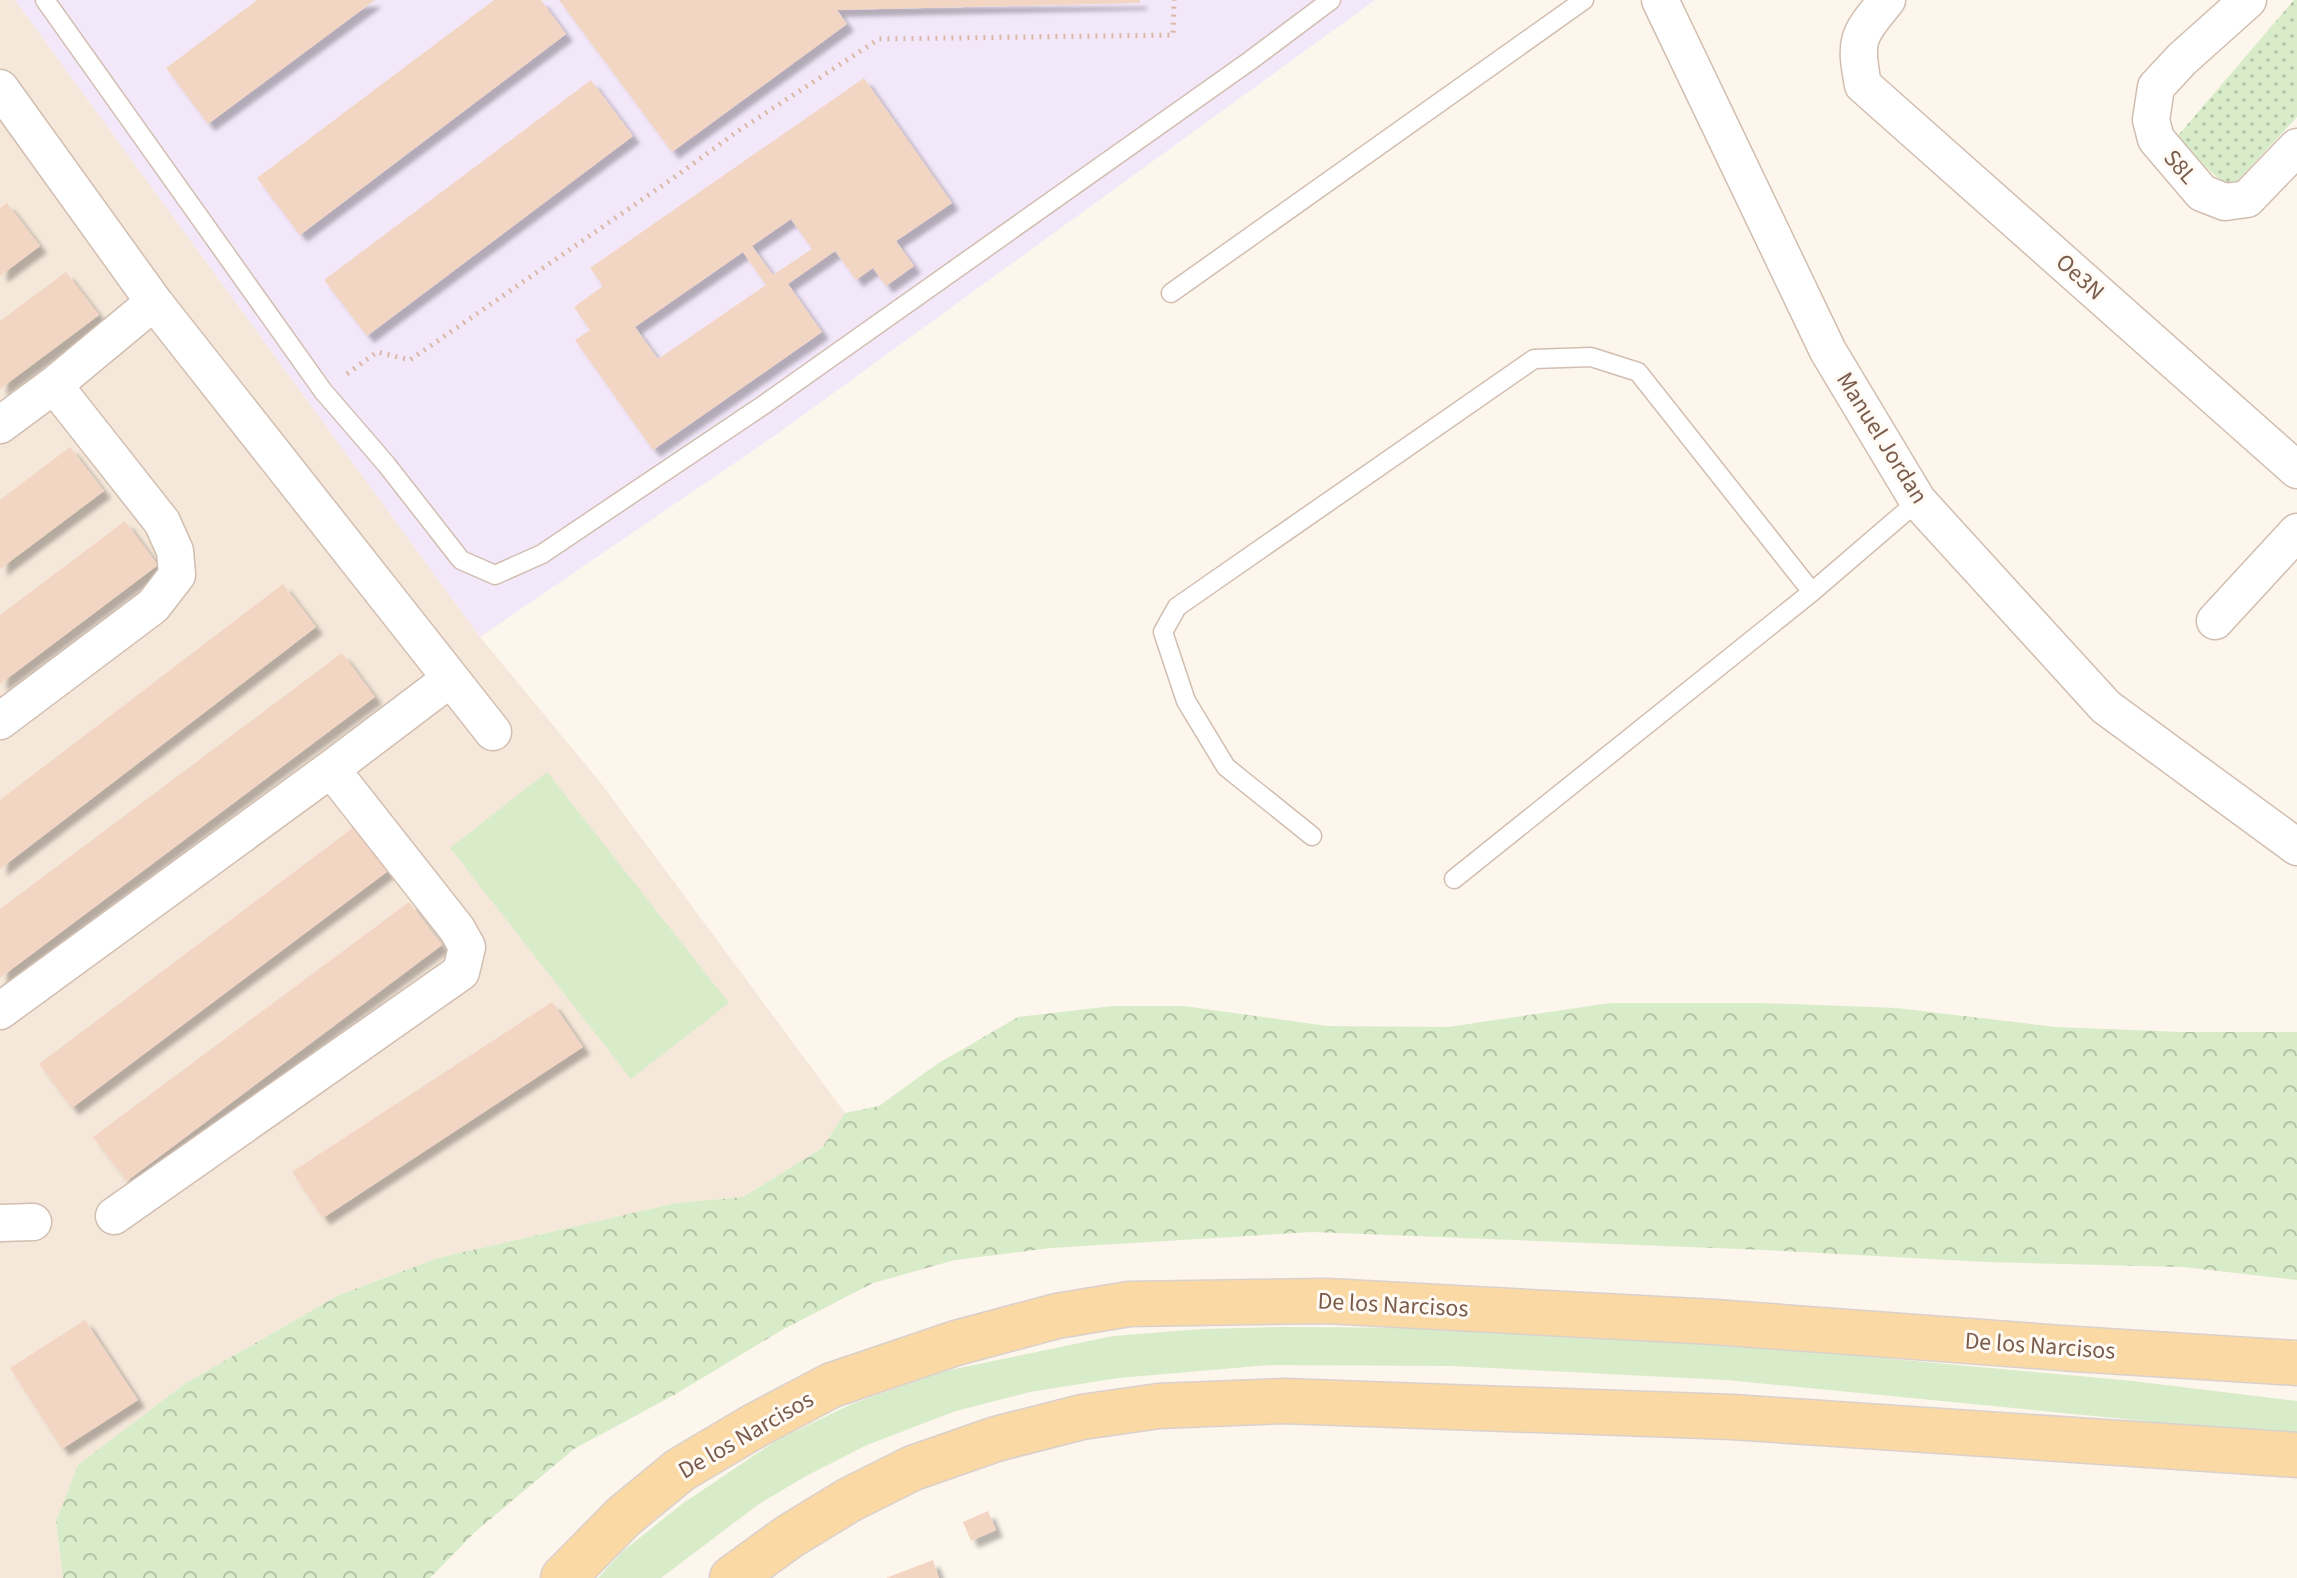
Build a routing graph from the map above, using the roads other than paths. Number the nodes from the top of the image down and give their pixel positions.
1 (45, 0) edge
2 (1331, 0) edge
3 (1584, 0) edge
4 (1660, 0) edge
5 (1887, 0) edge
6 (2248, 0) edge
7 (0, 88) edge
8 (2297, 147) edge
9 (1171, 293) dead end
10 (154, 302) junction
11 (54, 385) junction
12 (0, 425) edge
13 (2297, 470) edge
14 (1918, 501) junction
15 (2297, 532) edge
16 (1812, 592) junction
17 (2215, 621) dead end
18 (450, 679) junction
19 (0, 721) edge
20 (493, 732) dead end
21 (331, 769) junction
22 (1312, 836) dead end
23 (2297, 847) edge
24 (1454, 879) dead end
25 (0, 1011) edge
26 (114, 1216) dead end
27 (2297, 1363) edge
28 (2297, 1455) edge
29 (563, 1578) edge
30 (732, 1578) edge

1 - 2 lane
3 - 9 lane
4 - 14 street, Manuel Jordan
5 - 13 street, Oe3N
6 - 8 street, S8L
7 - 10 street
10 - 11 street
10 - 18 street
11 - 12 street
11 - 19 street
14 - 16 lane
14 - 23 street, Manuel Jordan
15 - 17 street
16 - 22 lane
16 - 24 lane
18 - 20 street
18 - 21 street
21 - 25 street
21 - 26 street
27 - 29 main road, De los Narcisos
28 - 30 main road

